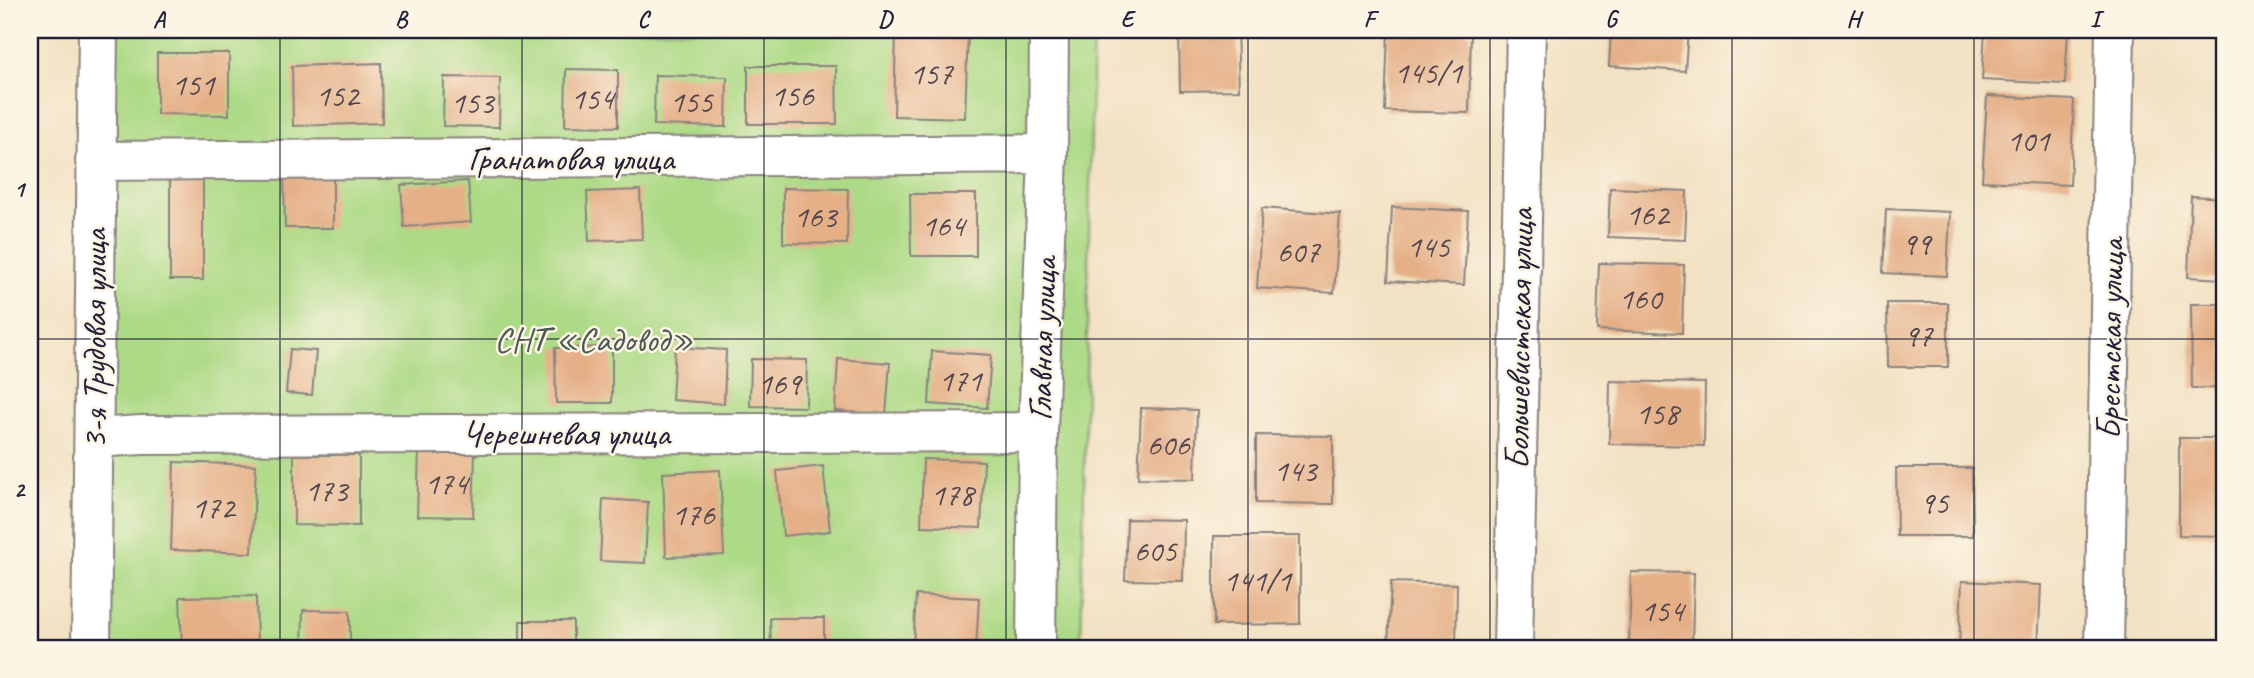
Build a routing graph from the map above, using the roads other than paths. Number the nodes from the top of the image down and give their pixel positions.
1 (97, 30) edge
2 (1049, 30) edge
3 (1526, 30) edge
4 (2115, 30) edge
5 (1048, 154) junction
6 (95, 161) junction
7 (1038, 432) junction
8 (94, 438) junction
9 (91, 648) edge
10 (1037, 648) edge
11 (1513, 648) edge
12 (2104, 648) edge

1 - 6 street, 3-я Трудовая улица
2 - 5 street, Главная улица
3 - 11 street, Большевистская улица
4 - 12 street, Брестская улица
5 - 6 street, Гранатовая улица
5 - 7 street, Главная улица
6 - 8 street, 3-я Трудовая улица
7 - 8 street, Черешневая улица
7 - 10 street, Главная улица
8 - 9 street, 3-я Трудовая улица

